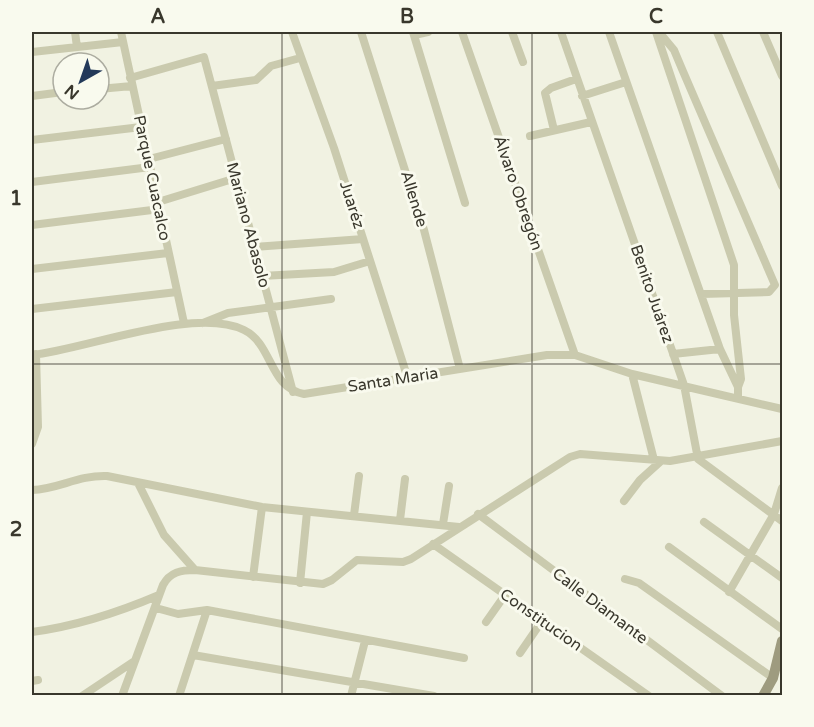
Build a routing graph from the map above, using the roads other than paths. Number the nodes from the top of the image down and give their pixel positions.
1 (75, 32) edge
2 (122, 32) edge
3 (292, 32) edge
4 (361, 32) edge
5 (428, 32) edge
6 (462, 32) edge
7 (512, 32) edge
8 (561, 32) edge
9 (609, 32) edge
10 (657, 32) edge
11 (717, 32) edge
12 (763, 32) edge
13 (414, 33) edge
14 (123, 42) junction
15 (77, 47) junction
16 (32, 52) edge
17 (300, 58) junction
18 (523, 62) dead end
19 (783, 76) edge
20 (576, 79) junction
21 (131, 82) junction
22 (626, 82) junction
23 (111, 86) edge
24 (212, 86) junction
25 (51, 94) edge
26 (32, 96) edge
27 (582, 96) junction
28 (591, 122) junction
29 (141, 127) junction
30 (554, 130) junction
31 (530, 136) dead end
32 (226, 139) junction
33 (32, 140) edge
34 (149, 163) junction
35 (236, 178) junction
36 (32, 182) edge
37 (783, 186) edge
38 (465, 203) dead end
39 (159, 206) junction
40 (32, 225) edge
41 (363, 239) junction
42 (254, 248) junction
43 (168, 253) junction
44 (370, 261) junction
45 (32, 269) edge
46 (262, 276) junction
47 (177, 292) junction
48 (735, 292) junction
49 (702, 294) junction
50 (331, 299) dead end
51 (32, 309) edge
52 (270, 309) junction
53 (184, 323) junction
54 (201, 324) junction
55 (720, 349) junction
56 (673, 354) junction
57 (34, 355) edge
58 (575, 355) junction
59 (460, 369) junction
60 (632, 374) junction
61 (408, 379) junction
62 (684, 385) junction
63 (738, 387) junction
64 (293, 392) junction
65 (738, 398) junction
66 (783, 409) edge
67 (783, 441) edge
68 (32, 444) edge
69 (696, 456) junction
70 (658, 460) junction
71 (359, 476) dead end
72 (405, 478) dead end
73 (138, 483) junction
74 (449, 486) dead end
75 (783, 488) edge
76 (32, 490) edge
77 (624, 501) dead end
78 (262, 507) junction
79 (307, 512) junction
80 (478, 514) junction
81 (774, 514) junction
82 (354, 515) junction
83 (400, 520) junction
84 (783, 521) edge
85 (704, 522) dead end
86 (443, 524) junction
87 (459, 527) junction
88 (434, 544) junction
89 (669, 548) dead end
90 (752, 556) junction
91 (195, 570) junction
92 (253, 577) junction
93 (783, 578) edge
94 (625, 579) dead end
95 (300, 584) junction
96 (729, 592) junction
97 (159, 595) junction
98 (505, 595) junction
99 (156, 609) junction
100 (207, 610) junction
101 (542, 621) junction
102 (486, 622) dead end
103 (783, 629) edge
104 (32, 632) edge
105 (364, 641) junction
106 (783, 641) edge
107 (520, 653) dead end
108 (193, 655) junction
109 (464, 658) dead end
110 (133, 662) junction
111 (773, 678) junction
112 (354, 681) junction
113 (82, 696) edge
114 (122, 696) edge
115 (179, 696) edge
116 (351, 696) edge
117 (434, 696) edge
118 (649, 696) edge
119 (722, 696) edge
120 (763, 696) edge

1 - 15 street
2 - 14 street, Parque Cuacalco
3 - 17 street, Juaréz
4 - 59 street, Allende
5 - 13 street
6 - 58 street, Álvaro Obregón
7 - 18 street
8 - 20 street, Benito Juárez
9 - 22 street
10 - 48 street
10 - 48 street
11 - 37 street
12 - 19 street
13 - 38 street
14 - 15 street
14 - 21 street, Parque Cuacalco
15 - 16 street
17 - 24 street
17 - 41 street, Juaréz
20 - 27 street, Benito Juárez
20 - 30 street
21 - 23 street
21 - 24 street, Mariano Abasolo
21 - 29 street, Parque Cuacalco
22 - 27 street
22 - 49 street
24 - 32 street, Mariano Abasolo
25 - 26 street
27 - 28 street, Benito Juárez
28 - 30 street
28 - 56 street, Benito Juárez
29 - 33 street
29 - 34 street, Parque Cuacalco
30 - 31 street
32 - 34 street
32 - 35 street, Mariano Abasolo
34 - 36 street
34 - 39 street, Parque Cuacalco
35 - 39 street
35 - 42 street, Mariano Abasolo
39 - 40 street
39 - 43 street, Parque Cuacalco
41 - 42 street
41 - 44 street, Juaréz
42 - 46 street, Mariano Abasolo
43 - 45 street
43 - 47 street, Parque Cuacalco
44 - 46 street
44 - 61 street, Juaréz
46 - 52 street, Mariano Abasolo
47 - 51 street
47 - 53 street, Parque Cuacalco
48 - 49 street
48 - 63 street
49 - 55 street
50 - 52 street
52 - 54 street
52 - 64 street, Mariano Abasolo
53 - 54 street
53 - 57 street
54 - 64 street
55 - 56 street
55 - 63 street
56 - 62 street, Benito Juárez
57 - 68 street
58 - 59 street, Santa Maria
58 - 60 street, Santa Maria
59 - 61 street, Santa Maria
60 - 62 street, Santa Maria
60 - 70 street
61 - 64 street, Santa Maria
62 - 65 street, Santa Maria
62 - 69 street, Benito Juárez
63 - 65 street
65 - 66 street, Santa Maria
67 - 69 street
69 - 70 street
69 - 81 street
70 - 77 street
70 - 80 street
71 - 82 street
72 - 83 street
73 - 76 street
73 - 78 street
73 - 91 street
74 - 86 street
75 - 81 street
78 - 79 street
78 - 92 street
79 - 82 street
79 - 95 street
80 - 87 street
80 - 119 street, Calle Diamante
81 - 84 street
81 - 90 street
82 - 83 street
83 - 86 street
85 - 90 street
86 - 87 street
87 - 88 street
88 - 95 street
88 - 98 street, Constitucion
89 - 96 street
90 - 93 street
90 - 96 street
91 - 92 street
91 - 97 street
92 - 95 street
94 - 111 street
96 - 103 street
97 - 99 street
97 - 104 street
98 - 101 street, Constitucion
98 - 102 street
99 - 100 street
99 - 110 street
100 - 105 street
100 - 108 street
101 - 107 street
101 - 118 street, Constitucion
105 - 109 street
105 - 112 street
106 - 111 main road
108 - 112 street
108 - 115 street
110 - 113 street
110 - 114 street
111 - 120 main road
112 - 116 street
112 - 117 street

